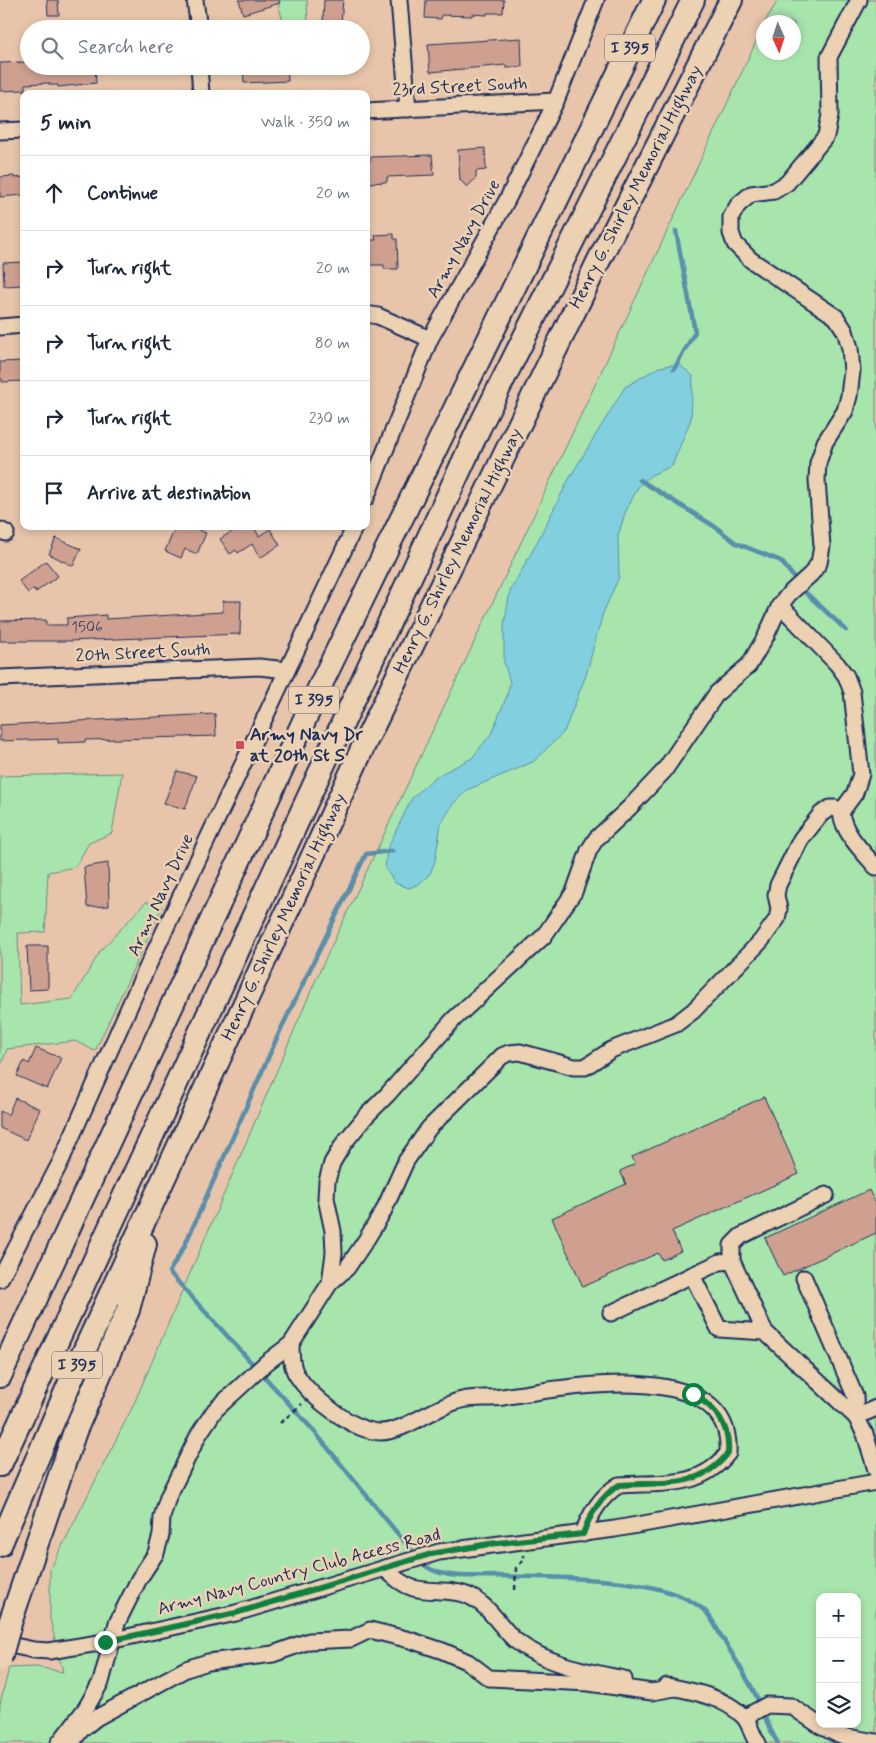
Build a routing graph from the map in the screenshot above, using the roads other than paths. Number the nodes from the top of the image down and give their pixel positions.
1 (195, 0) edge
2 (399, 0) edge
3 (596, 0) edge
4 (654, 0) edge
5 (693, 0) edge
6 (731, 0) edge
7 (860, 0) edge
8 (198, 20) edge
9 (200, 75) edge
10 (201, 90) edge
11 (556, 101) junction
12 (408, 109) junction
13 (370, 111) edge
14 (20, 130) edge
15 (0, 131) edge
16 (370, 315) edge
17 (20, 325) edge
18 (0, 327) edge
19 (430, 339) junction
20 (370, 488) edge
21 (353, 530) edge
22 (784, 599) junction
23 (287, 670) junction
24 (0, 678) edge
25 (841, 812) junction
26 (876, 867) edge
27 (160, 1187) junction
28 (826, 1195) dead end
29 (732, 1261) junction
30 (692, 1275) junction
31 (804, 1278) dead end
32 (0, 1279) edge
33 (330, 1283) junction
34 (611, 1313) dead end
35 (765, 1332) junction
36 (291, 1344) junction
37 (0, 1376) edge
38 (876, 1408) edge
39 (856, 1417) junction
40 (0, 1465) edge
41 (876, 1470) edge
42 (876, 1482) edge
43 (583, 1534) junction
44 (0, 1545) edge
45 (384, 1568) junction
46 (112, 1641) junction
47 (0, 1643) edge
48 (0, 1659) edge
49 (675, 1688) junction
50 (749, 1715) junction
51 (876, 1742) edge
52 (59, 1743) edge
53 (71, 1743) edge
54 (758, 1743) edge

1 - 8 street
2 - 12 street
3 - 11 street, Army Navy Drive
4 - 37 highway, I 395
5 - 40 highway
6 - 27 highway, Henry G. Shirley Memorial Highway / I 395
7 - 22 street
9 - 10 street
11 - 12 street, 23rd Street South
11 - 19 street, Army Navy Drive
12 - 13 street, 23rd Street South
14 - 15 street
16 - 19 street
17 - 18 street
19 - 20 street, Army Navy Drive
21 - 23 street, Army Navy Drive
22 - 25 street
22 - 33 street
23 - 24 street, 20th Street South
23 - 32 street, Army Navy Drive
25 - 26 street
25 - 33 street
27 - 44 highway, Henry G. Shirley Memorial Highway / I 395
27 - 48 highway, bridge
28 - 29 street
29 - 30 street
29 - 35 street
30 - 34 street
30 - 35 street
31 - 39 street
33 - 36 street
35 - 39 street
36 - 43 street
36 - 46 street
38 - 39 street
39 - 41 street
42 - 43 street, Army Navy Country Club Access Road
43 - 45 street, Army Navy Country Club Access Road
45 - 46 street, Army Navy Country Club Access Road
45 - 49 street
46 - 47 street, Army Navy Country Club Access Road
46 - 52 street
49 - 50 street
49 - 53 street
50 - 51 street
50 - 54 street

